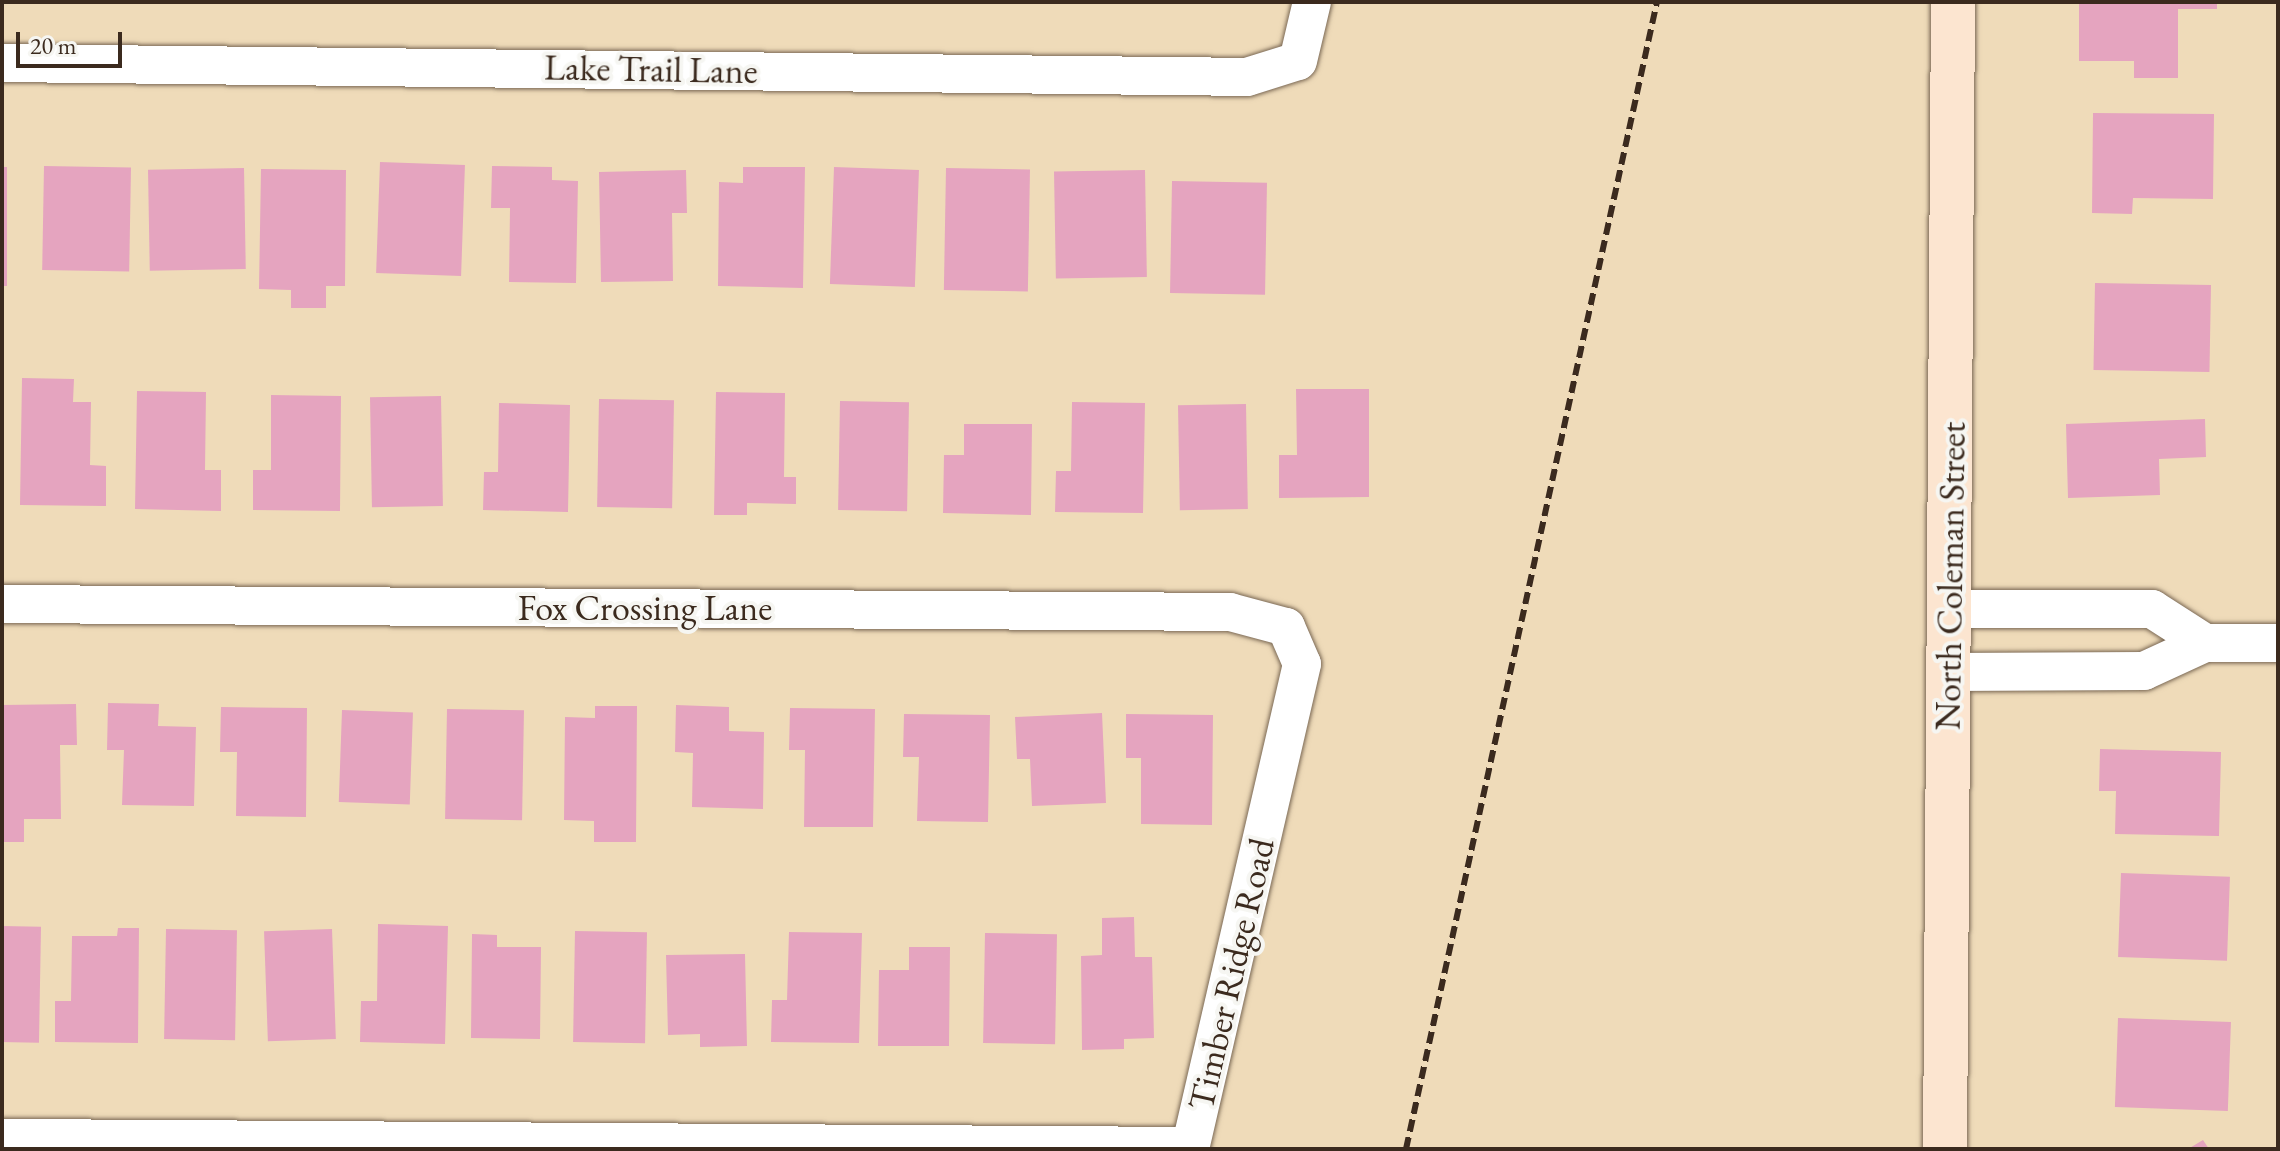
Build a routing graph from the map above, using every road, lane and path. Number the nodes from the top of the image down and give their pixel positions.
1 (1312, 2) edge
2 (1953, 2) edge
3 (2, 63) edge
4 (2, 604) edge
5 (1950, 609) junction
6 (1286, 627) joint
7 (2205, 643) junction
8 (2278, 643) edge
9 (1949, 672) junction
10 (2, 1138) edge
11 (1945, 1149) edge

1 - 3 street, Lake Trail Lane
2 - 5 street, North Coleman Street
4 - 6 street, Fox Crossing Lane
5 - 7 street
5 - 9 street, North Coleman Street
6 - 10 street, Timber Ridge Road
7 - 8 street
7 - 9 street
9 - 11 street, North Coleman Street

